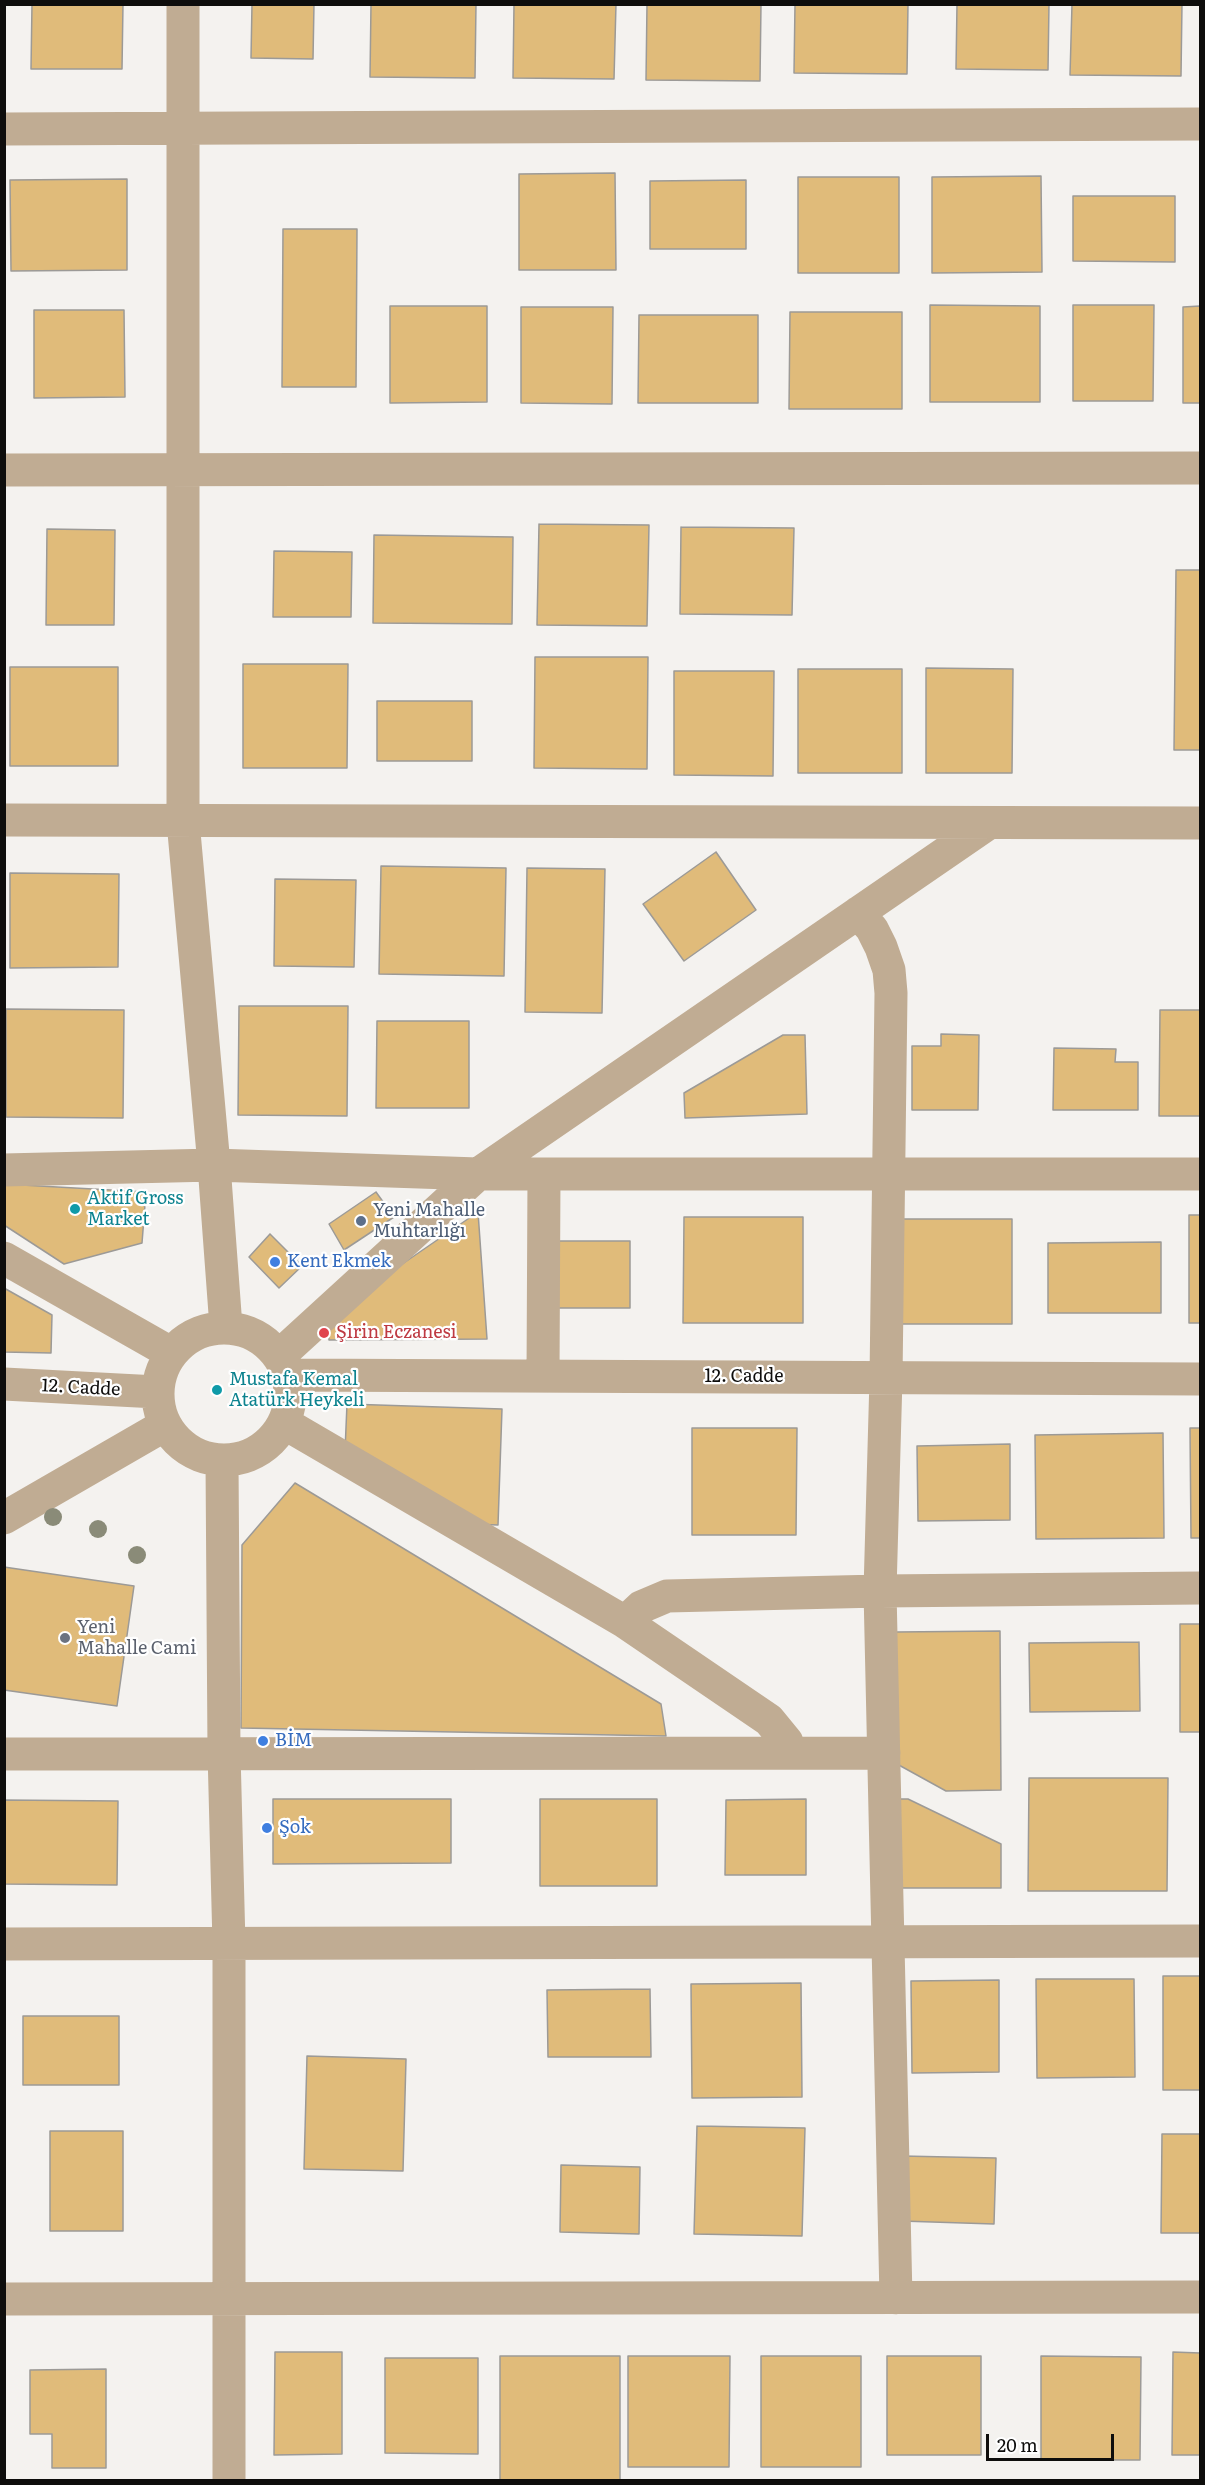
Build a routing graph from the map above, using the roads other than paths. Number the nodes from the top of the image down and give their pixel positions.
1 (183, 4) edge
2 (1200, 124) edge
3 (183, 128) junction
4 (4, 129) edge
5 (1200, 468) edge
6 (4, 470) edge
7 (182, 470) junction
8 (4, 820) edge
9 (183, 820) junction
10 (989, 823) junction
11 (1200, 824) edge
12 (858, 913) junction
13 (214, 1165) junction
14 (4, 1170) edge
15 (890, 1173) junction
16 (478, 1174) junction
17 (544, 1174) junction
18 (1200, 1174) edge
19 (4, 1258) edge
20 (226, 1327) junction
21 (171, 1353) junction
22 (284, 1365) junction
23 (543, 1376) junction
24 (886, 1378) junction
25 (1200, 1379) edge
26 (4, 1384) edge
27 (157, 1392) junction
28 (284, 1423) junction
29 (165, 1425) junction
30 (222, 1461) junction
31 (4, 1518) edge
32 (1200, 1588) edge
33 (880, 1591) junction
34 (625, 1622) junction
35 (224, 1752) junction
36 (790, 1753) junction
37 (884, 1753) junction
38 (4, 1754) edge
39 (1200, 1941) edge
40 (888, 1942) junction
41 (4, 1944) edge
42 (229, 1944) junction
43 (1200, 2297) edge
44 (896, 2298) junction
45 (4, 2299) edge
46 (229, 2300) junction
47 (229, 2481) edge

1 - 3 street
2 - 3 street
3 - 4 street
3 - 7 street
5 - 7 street
6 - 7 street
7 - 9 street
8 - 9 street
9 - 10 street
9 - 13 street
10 - 11 street
10 - 12 street
12 - 15 street
12 - 16 street
13 - 14 street
13 - 16 street
13 - 20 street
15 - 17 street
15 - 18 street
15 - 24 street
16 - 17 street
16 - 22 street
17 - 23 street
19 - 21 street
20 - 21 street
20 - 22 street
21 - 27 street
22 - 23 street, 12. Cadde
22 - 28 street
23 - 24 street, 12. Cadde
24 - 25 street, 12. Cadde
24 - 33 street
26 - 27 street, 12. Cadde
27 - 29 street
28 - 30 street
28 - 34 street
29 - 30 street
29 - 31 street
30 - 35 street
32 - 33 street
33 - 34 street
33 - 37 street
34 - 36 street
35 - 36 street
35 - 38 street
35 - 42 street
36 - 37 street
37 - 40 street
39 - 40 street
40 - 42 street
40 - 44 street
41 - 42 street
42 - 46 street
43 - 44 street
44 - 46 street
45 - 46 street
46 - 47 street

